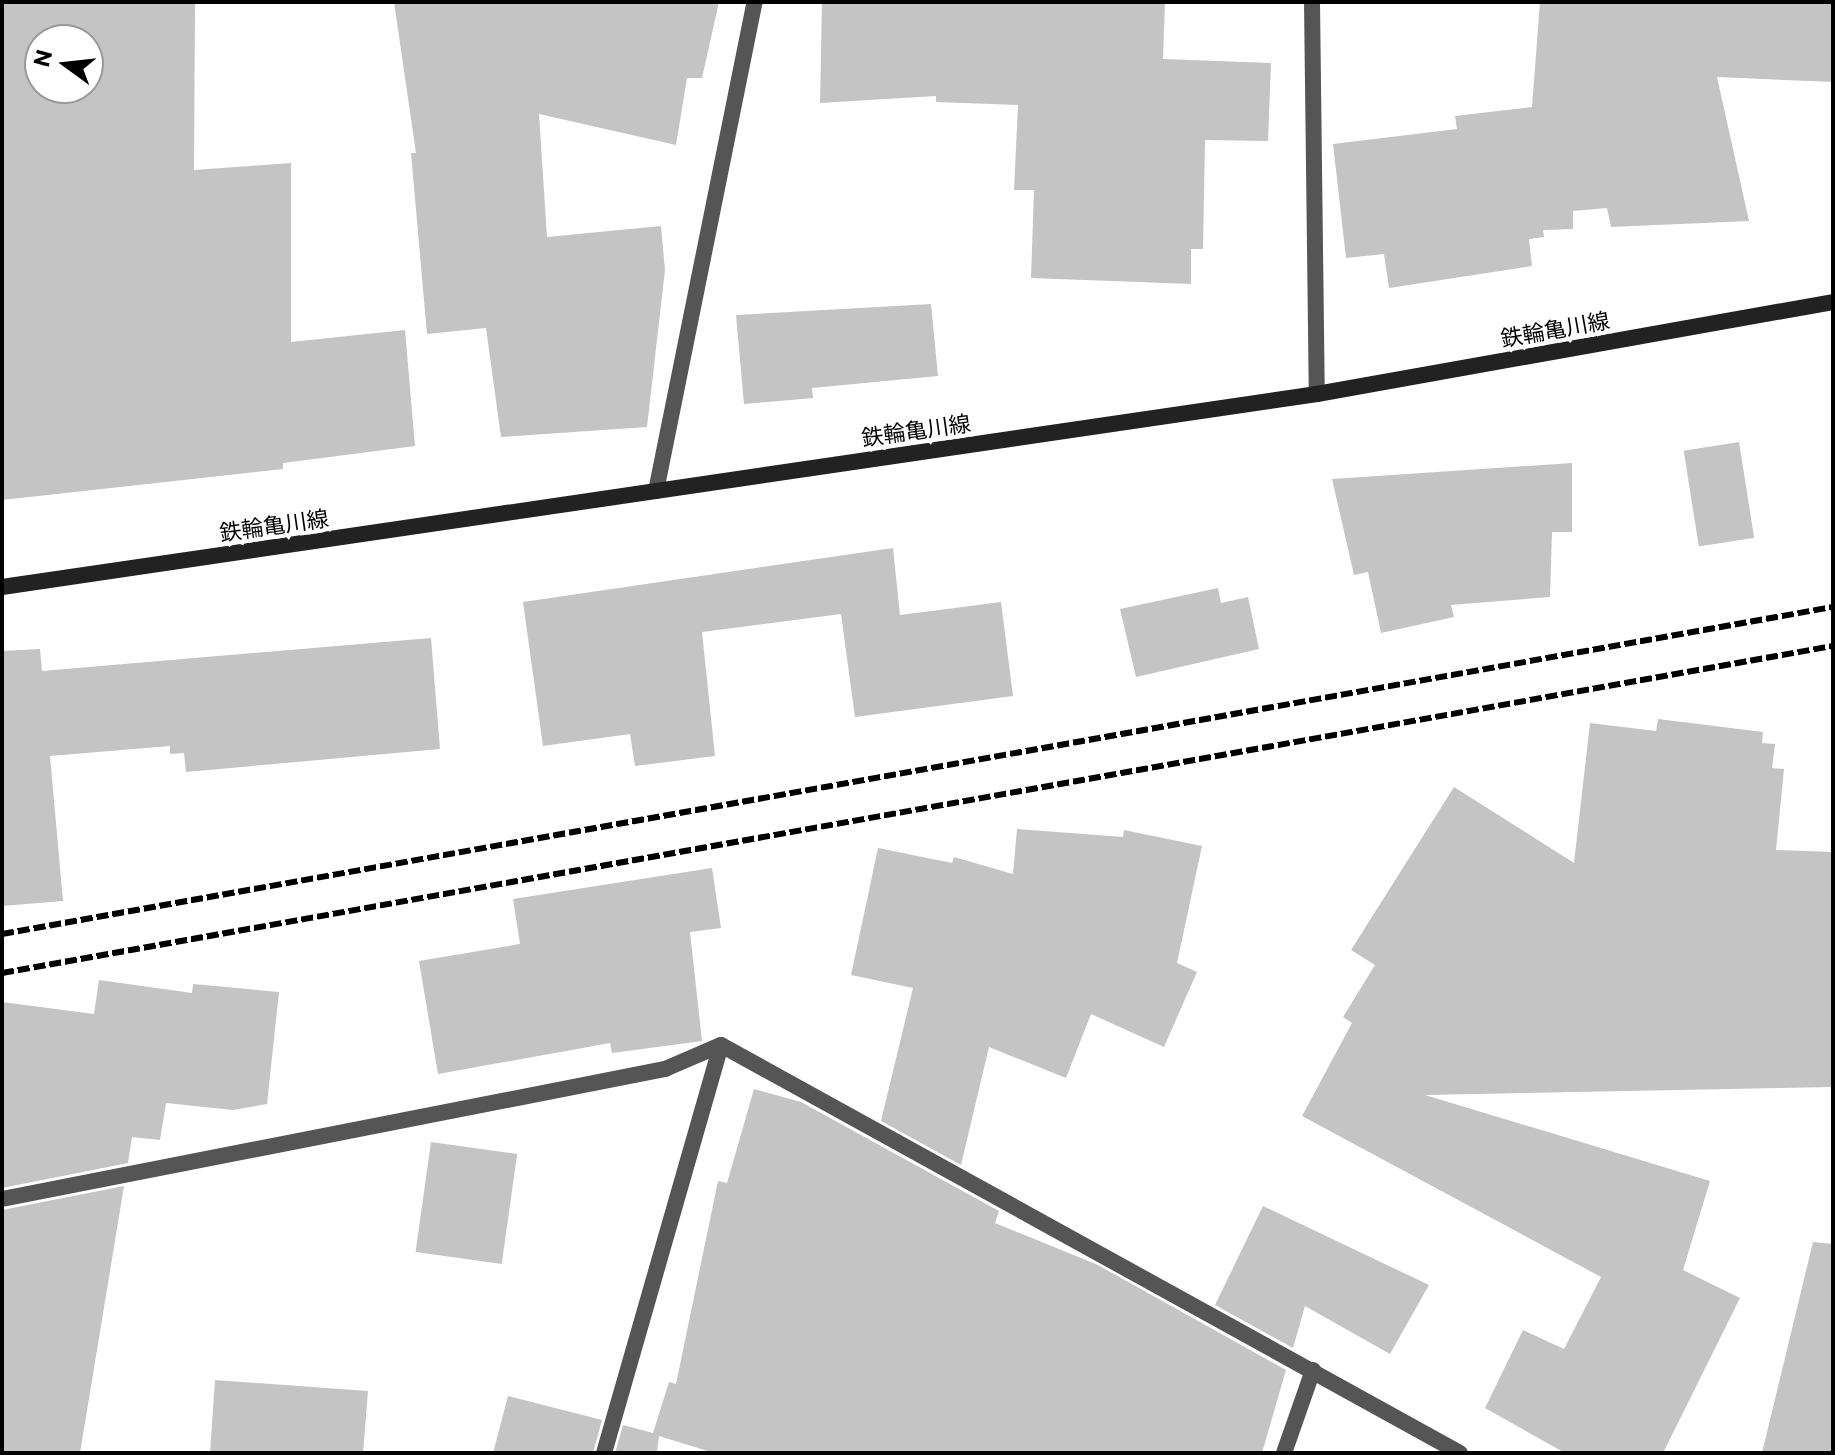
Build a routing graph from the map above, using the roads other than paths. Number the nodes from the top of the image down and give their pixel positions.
1 (755, 2) edge
2 (1312, 2) edge
3 (1833, 302) edge
4 (1317, 394) junction
5 (656, 491) junction
6 (2, 587) edge
7 (721, 1045) junction
8 (2, 1199) edge
9 (1313, 1370) junction
10 (604, 1453) edge
11 (1284, 1453) edge
12 (1460, 1453) edge

1 - 5 street
2 - 4 street
3 - 4 main road, 鉄輪亀川線
4 - 5 main road, 鉄輪亀川線
5 - 6 main road, 鉄輪亀川線
7 - 8 street
7 - 9 street
7 - 10 street
9 - 11 street
9 - 12 street

